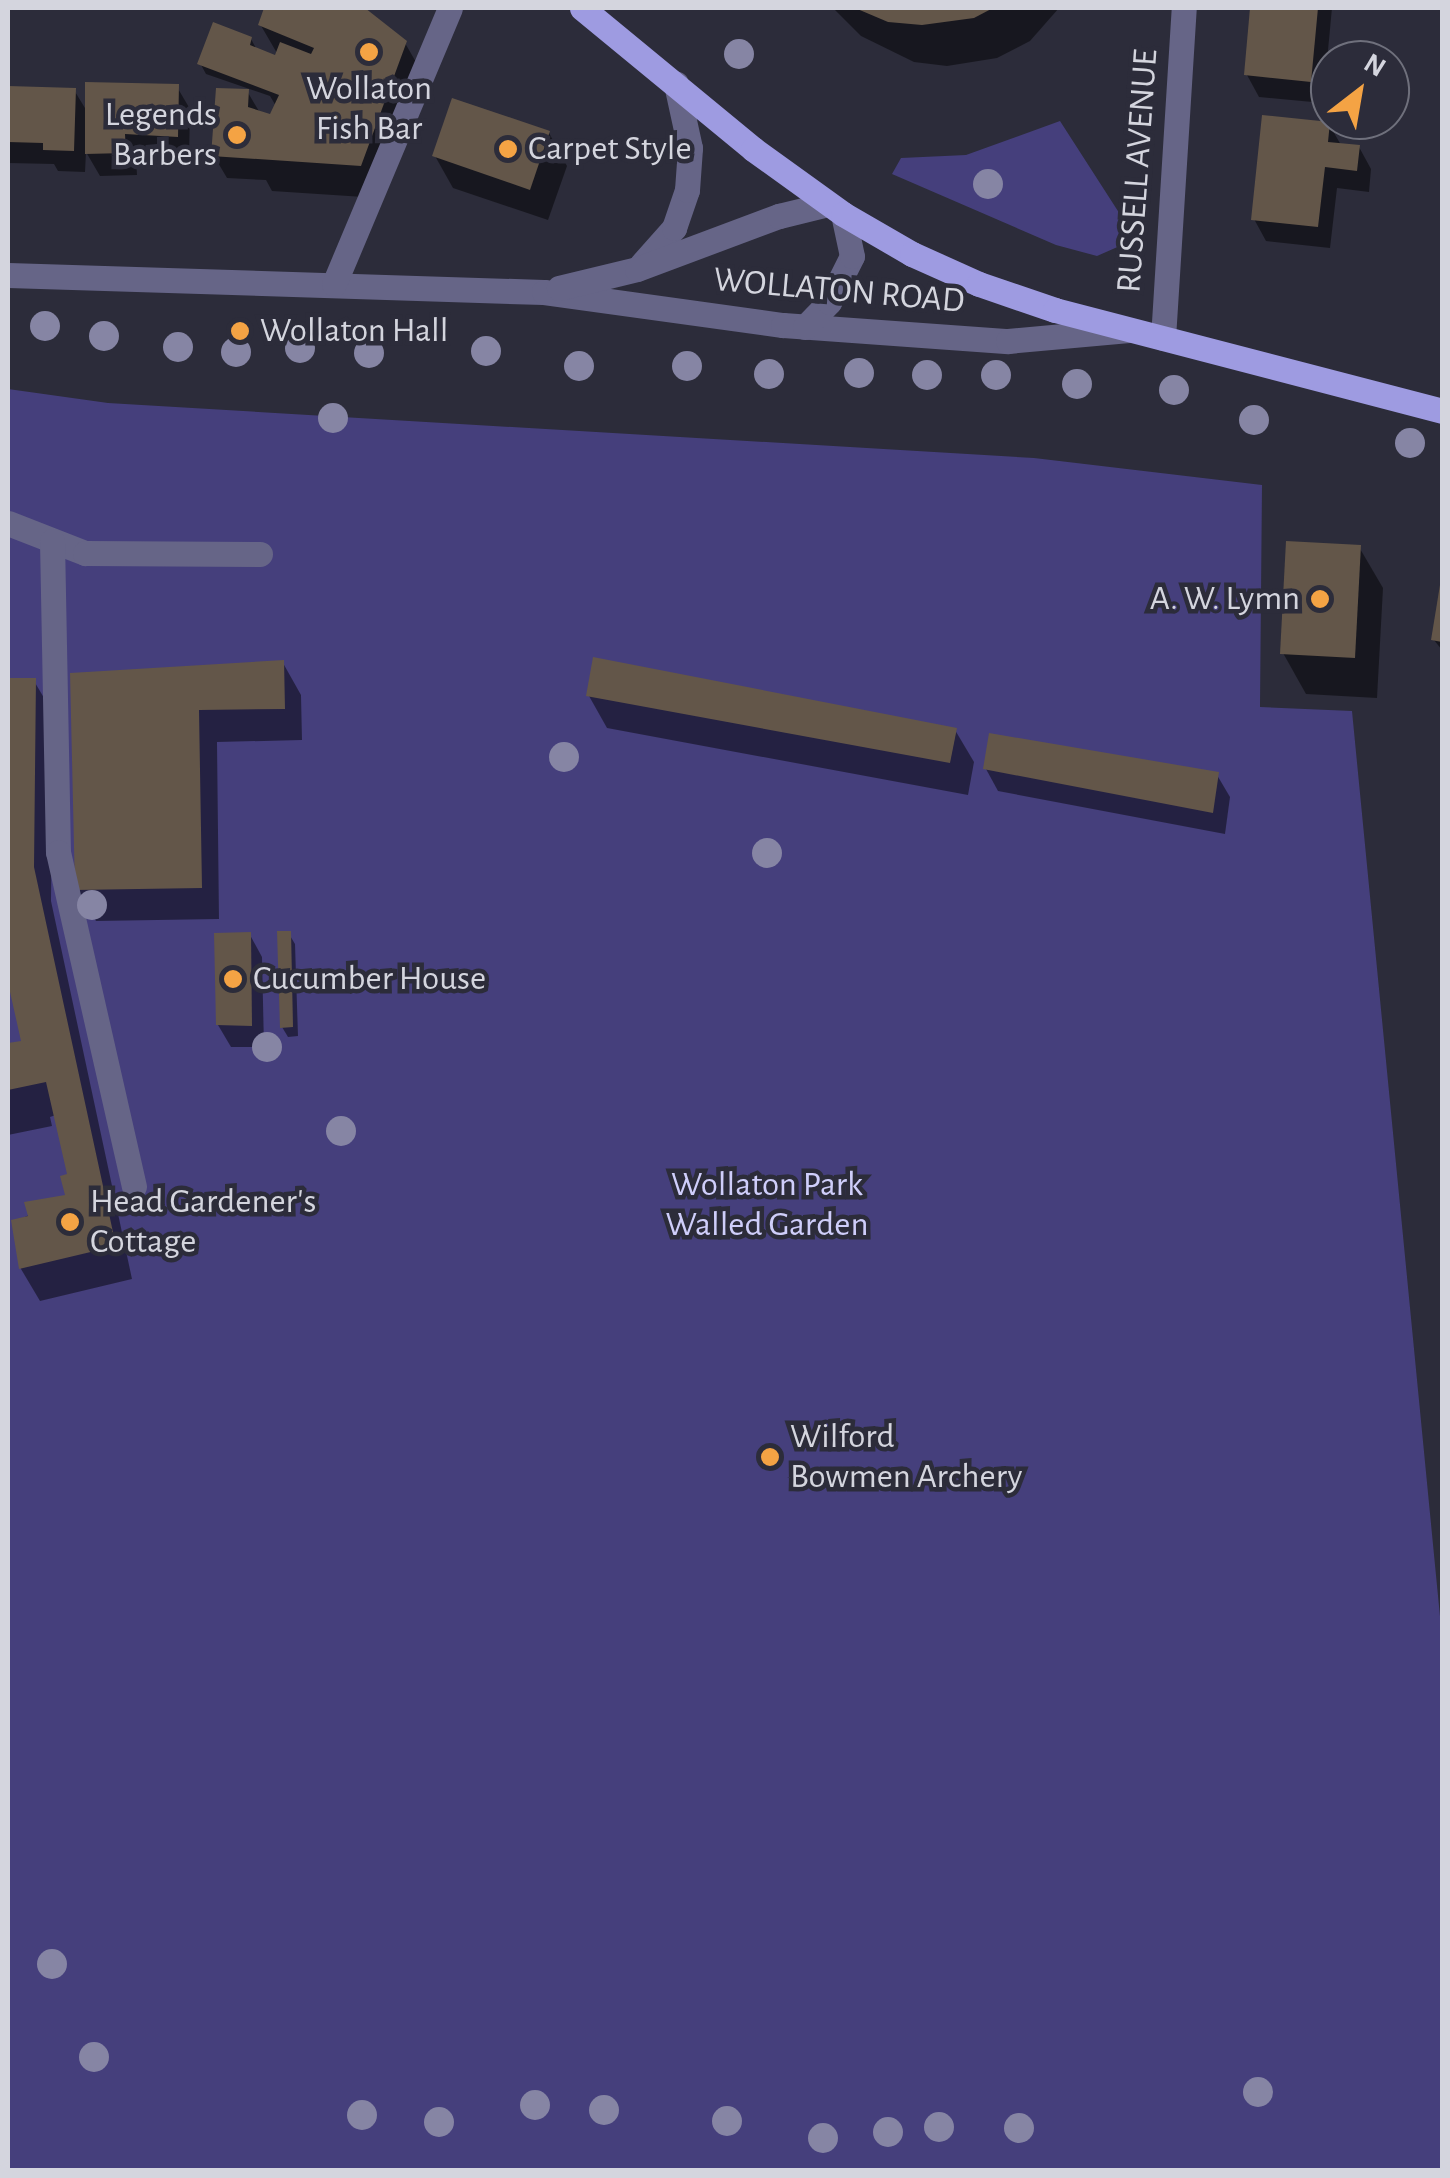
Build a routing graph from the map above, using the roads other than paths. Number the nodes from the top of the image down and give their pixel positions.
1 (450, 8) edge
2 (582, 8) edge
3 (1184, 8) edge
4 (676, 84) junction
5 (835, 209) junction
6 (637, 269) junction
7 (8, 275) edge
8 (334, 284) junction
9 (544, 292) junction
10 (805, 327) junction
11 (1128, 330) junction
12 (1163, 338) junction
13 (1442, 411) edge
14 (8, 522) edge
15 (52, 541) junction
16 (260, 554) dead end
17 (134, 1186) dead end

1 - 8 street
2 - 4 main road, WOLLATON ROAD
3 - 12 street, RUSSELL AVENUE
4 - 5 main road, WOLLATON ROAD
4 - 6 street
5 - 6 street, WOLLATON ROAD
5 - 10 street
5 - 11 main road, WOLLATON ROAD
6 - 9 street, WOLLATON ROAD
7 - 8 street, WOLLATON ROAD
8 - 9 street, WOLLATON ROAD
9 - 10 street, WOLLATON ROAD
10 - 11 street, WOLLATON ROAD
11 - 12 main road, WOLLATON ROAD
12 - 13 main road, WOLLATON ROAD
14 - 15 street
15 - 16 street
15 - 17 street

